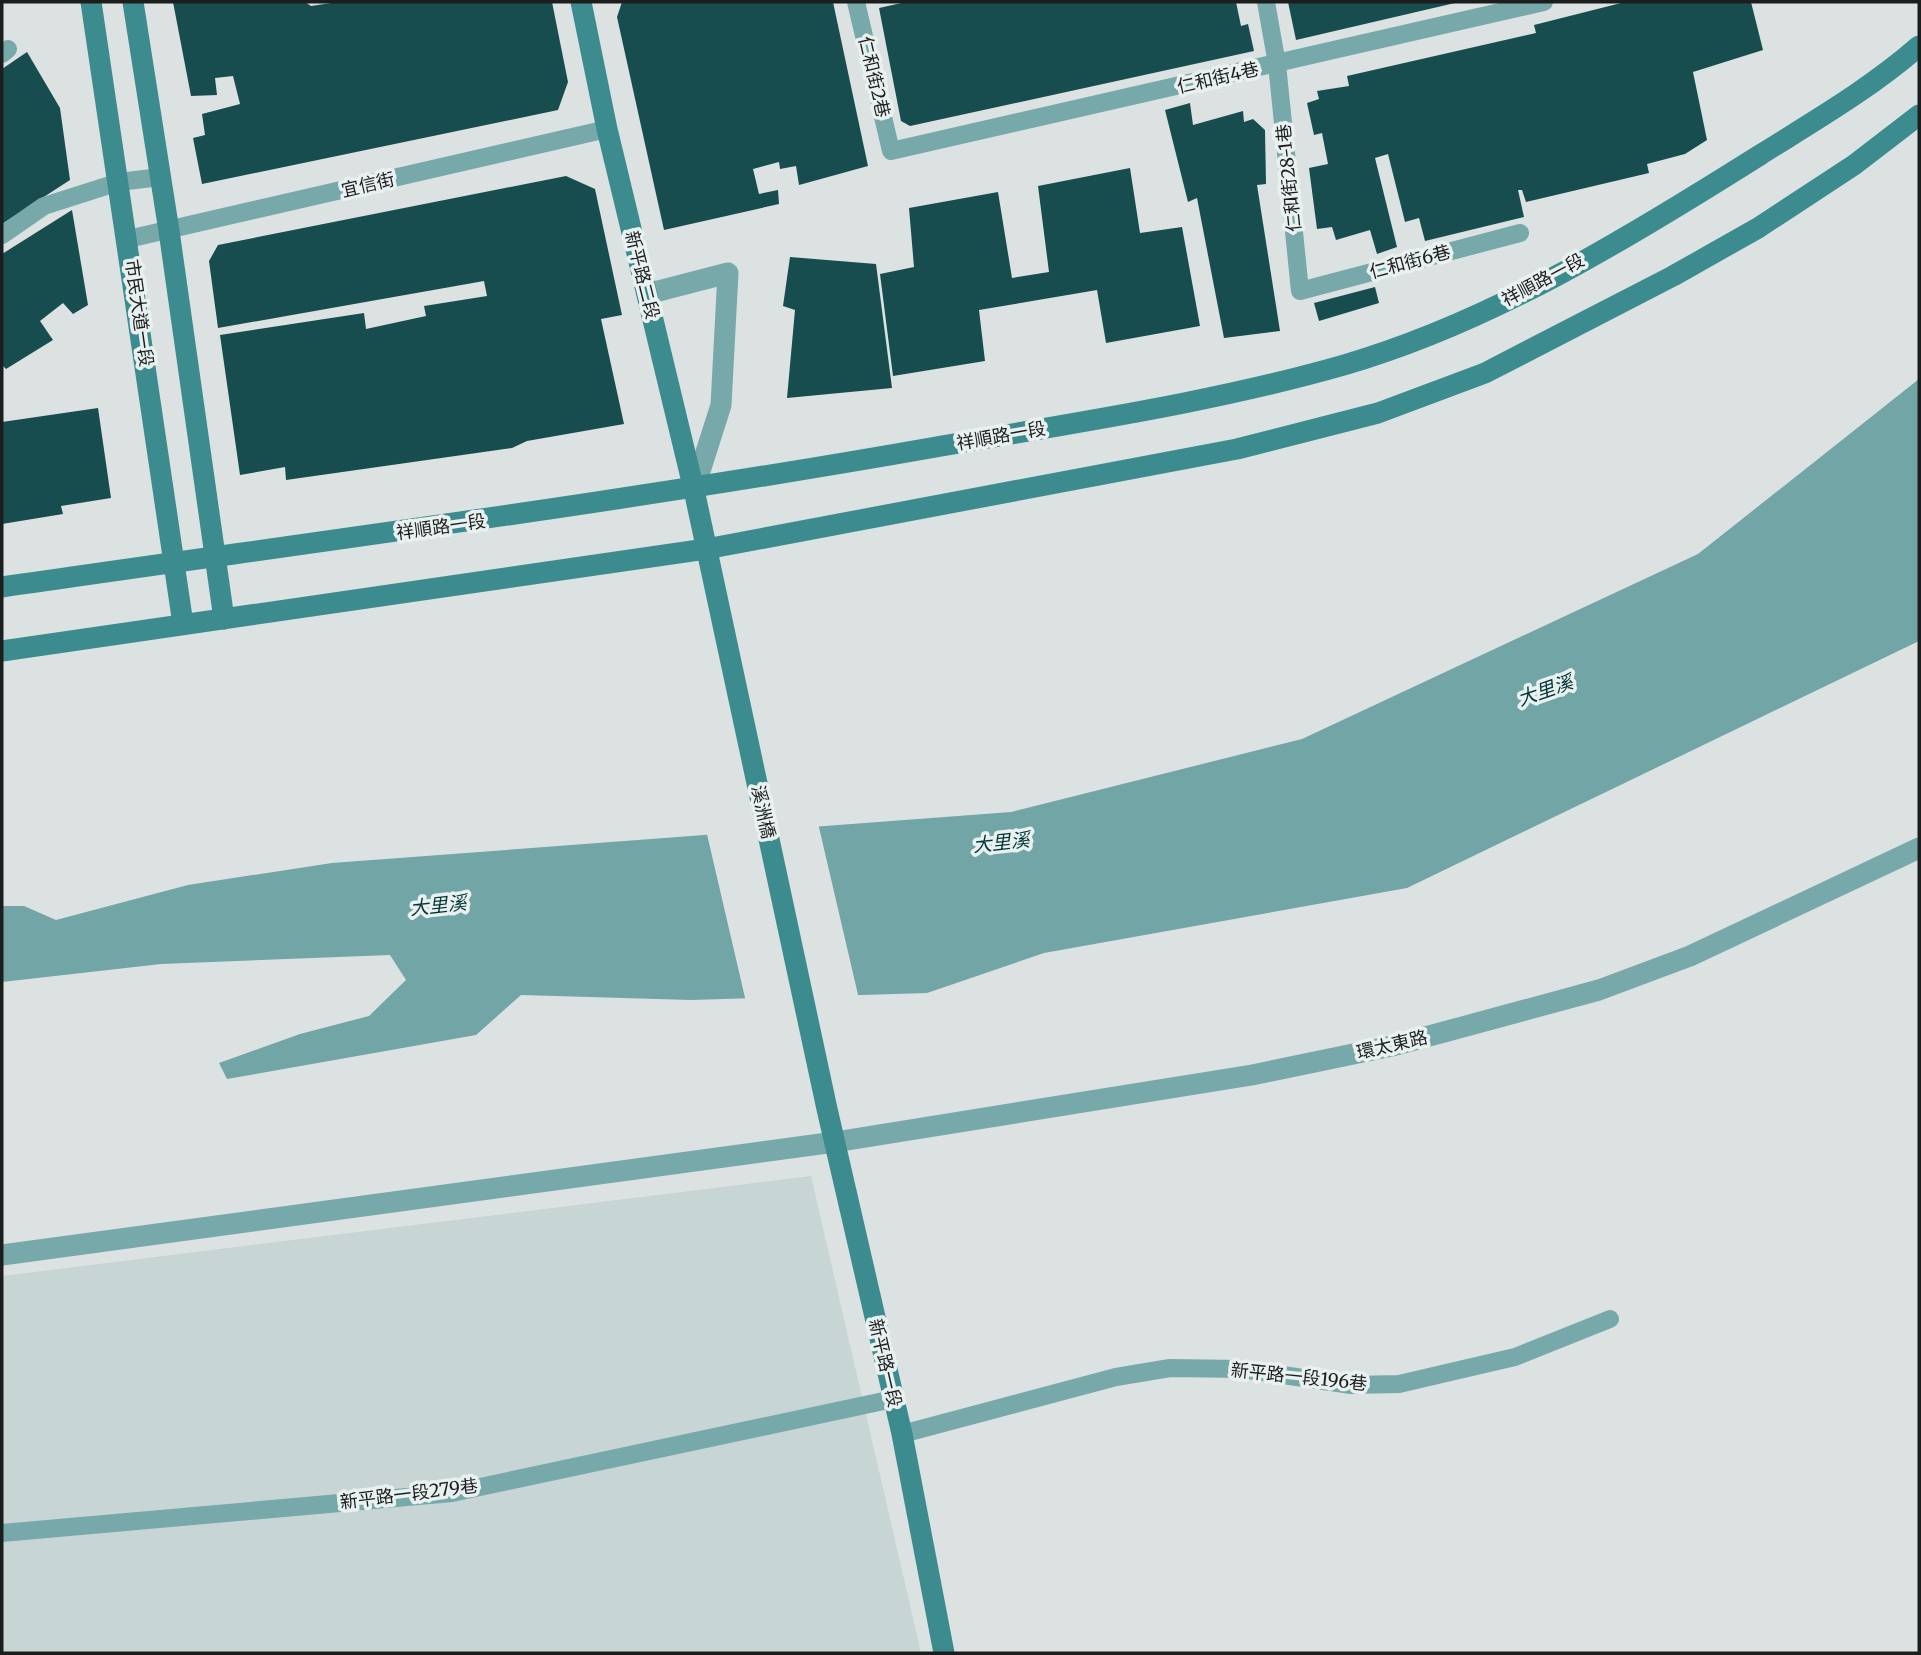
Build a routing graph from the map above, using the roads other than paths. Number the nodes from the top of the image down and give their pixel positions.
1 (91, 2) edge
2 (133, 2) edge
3 (581, 2) edge
4 (856, 2) edge
5 (1265, 2) edge
6 (1544, 2) edge
7 (1919, 46) edge
8 (1277, 64) junction
9 (1919, 115) edge
10 (607, 129) junction
11 (891, 152) joint
12 (160, 177) junction
13 (119, 182) junction
14 (169, 231) junction
15 (1520, 233) dead end
16 (2, 235) edge
17 (128, 239) junction
18 (1300, 291) joint
19 (647, 294) junction
20 (694, 490) junction
21 (706, 549) junction
22 (216, 559) junction
23 (175, 565) junction
24 (2, 587) edge
25 (224, 619) junction
26 (183, 624) junction
27 (2, 651) edge
28 (1919, 848) edge
29 (819, 1075) joint
30 (835, 1142) junction
31 (2, 1255) edge
32 (1610, 1319) dead end
33 (893, 1399) junction
34 (902, 1434) junction
35 (2, 1533) edge
36 (944, 1653) edge

1 - 13 street, 市民大道一段
2 - 12 street
3 - 10 street, 新平路二段
4 - 11 lane, 仁和街2巷
5 - 8 lane, 仁和街28-1巷
6 - 8 lane, 仁和街4巷
7 - 20 street, 祥順路一段
8 - 11 lane, 仁和街4巷
8 - 18 lane, 仁和街28-1巷
9 - 21 street
10 - 14 lane, 宜信街
10 - 19 street, 新平路二段
12 - 13 lane
12 - 14 street
13 - 16 lane
13 - 17 street, 市民大道一段
14 - 17 lane, 宜信街
14 - 22 street
15 - 18 lane, 仁和街6巷
17 - 23 street, 市民大道一段
19 - 20 street, 新平路二段
19 - 20 street
20 - 21 street, 新平路二段
20 - 22 street, 祥順路一段
21 - 25 street
21 - 29 street, 溪洲橋
22 - 23 street, 祥順路一段
22 - 25 street
23 - 24 street, 祥順路一段
23 - 26 street, 市民大道一段
25 - 26 street
26 - 27 street
28 - 30 street, 環太東路
29 - 30 street, 新平路一段
30 - 31 street, 環太東路
30 - 33 street, 新平路一段
32 - 34 lane, 新平路一段196巷
33 - 34 street, 新平路一段
33 - 35 lane, 新平路一段279巷
34 - 36 street, 新平路一段

